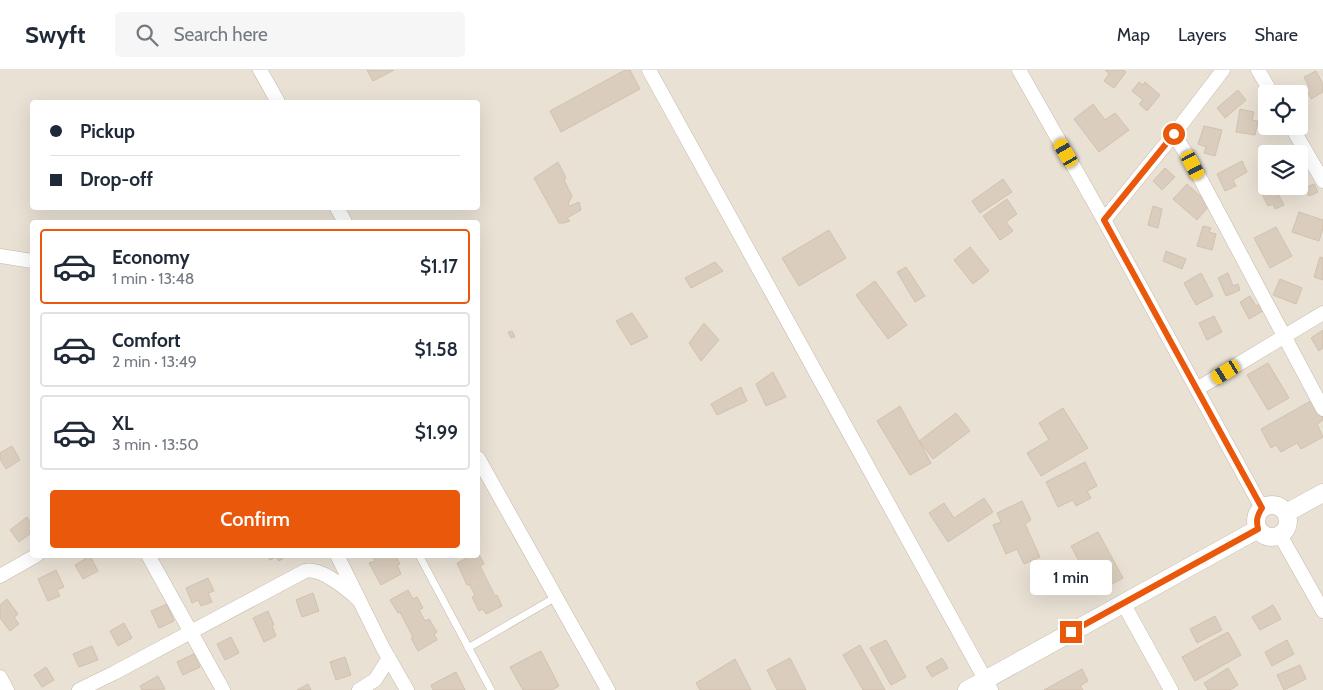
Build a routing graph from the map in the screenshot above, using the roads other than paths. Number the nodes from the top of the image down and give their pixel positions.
1 (260, 70) edge
2 (649, 70) edge
3 (1019, 70) edge
4 (1258, 70) edge
5 (1219, 71) edge
6 (1267, 85) edge
7 (277, 100) edge
8 (1174, 134) junction
9 (1296, 135) edge
10 (1323, 181) edge
11 (1104, 220) junction
12 (0, 256) edge
13 (30, 261) edge
14 (1323, 313) edge
15 (1284, 337) junction
16 (1197, 389) junction
17 (1323, 409) edge
18 (480, 462) edge
19 (1323, 493) edge
20 (1262, 508) junction
21 (1286, 513) junction
22 (1258, 529) junction
23 (1280, 535) junction
24 (32, 558) edge
25 (150, 558) edge
26 (338, 558) edge
27 (421, 558) edge
28 (0, 576) edge
29 (556, 597) junction
30 (359, 600) junction
31 (1123, 604) junction
32 (1323, 611) edge
33 (191, 631) junction
34 (468, 648) junction
35 (389, 658) junction
36 (0, 677) edge
37 (988, 685) edge
38 (7, 690) edge
39 (79, 690) edge
40 (223, 690) edge
41 (361, 690) edge
42 (407, 690) edge
43 (491, 690) edge
44 (608, 690) edge
45 (967, 690) edge
46 (1171, 690) edge

1 - 7 street
2 - 37 street
3 - 11 street
4 - 6 street
5 - 8 street
8 - 11 street
8 - 15 street
9 - 10 street
11 - 16 street
12 - 13 street
14 - 15 street
15 - 16 street
15 - 17 street
16 - 20 street
18 - 29 street
19 - 21 street
20 - 21 street
20 - 22 street
21 - 23 street
22 - 23 street
22 - 31 street
23 - 32 street
24 - 28 street
25 - 33 street
26 - 30 street
27 - 34 lane
29 - 34 lane
29 - 44 street
30 - 33 street
30 - 35 street
31 - 37 street
31 - 46 street
33 - 39 street
33 - 40 street
34 - 43 lane
35 - 41 street
35 - 42 street
36 - 38 street
37 - 45 street

